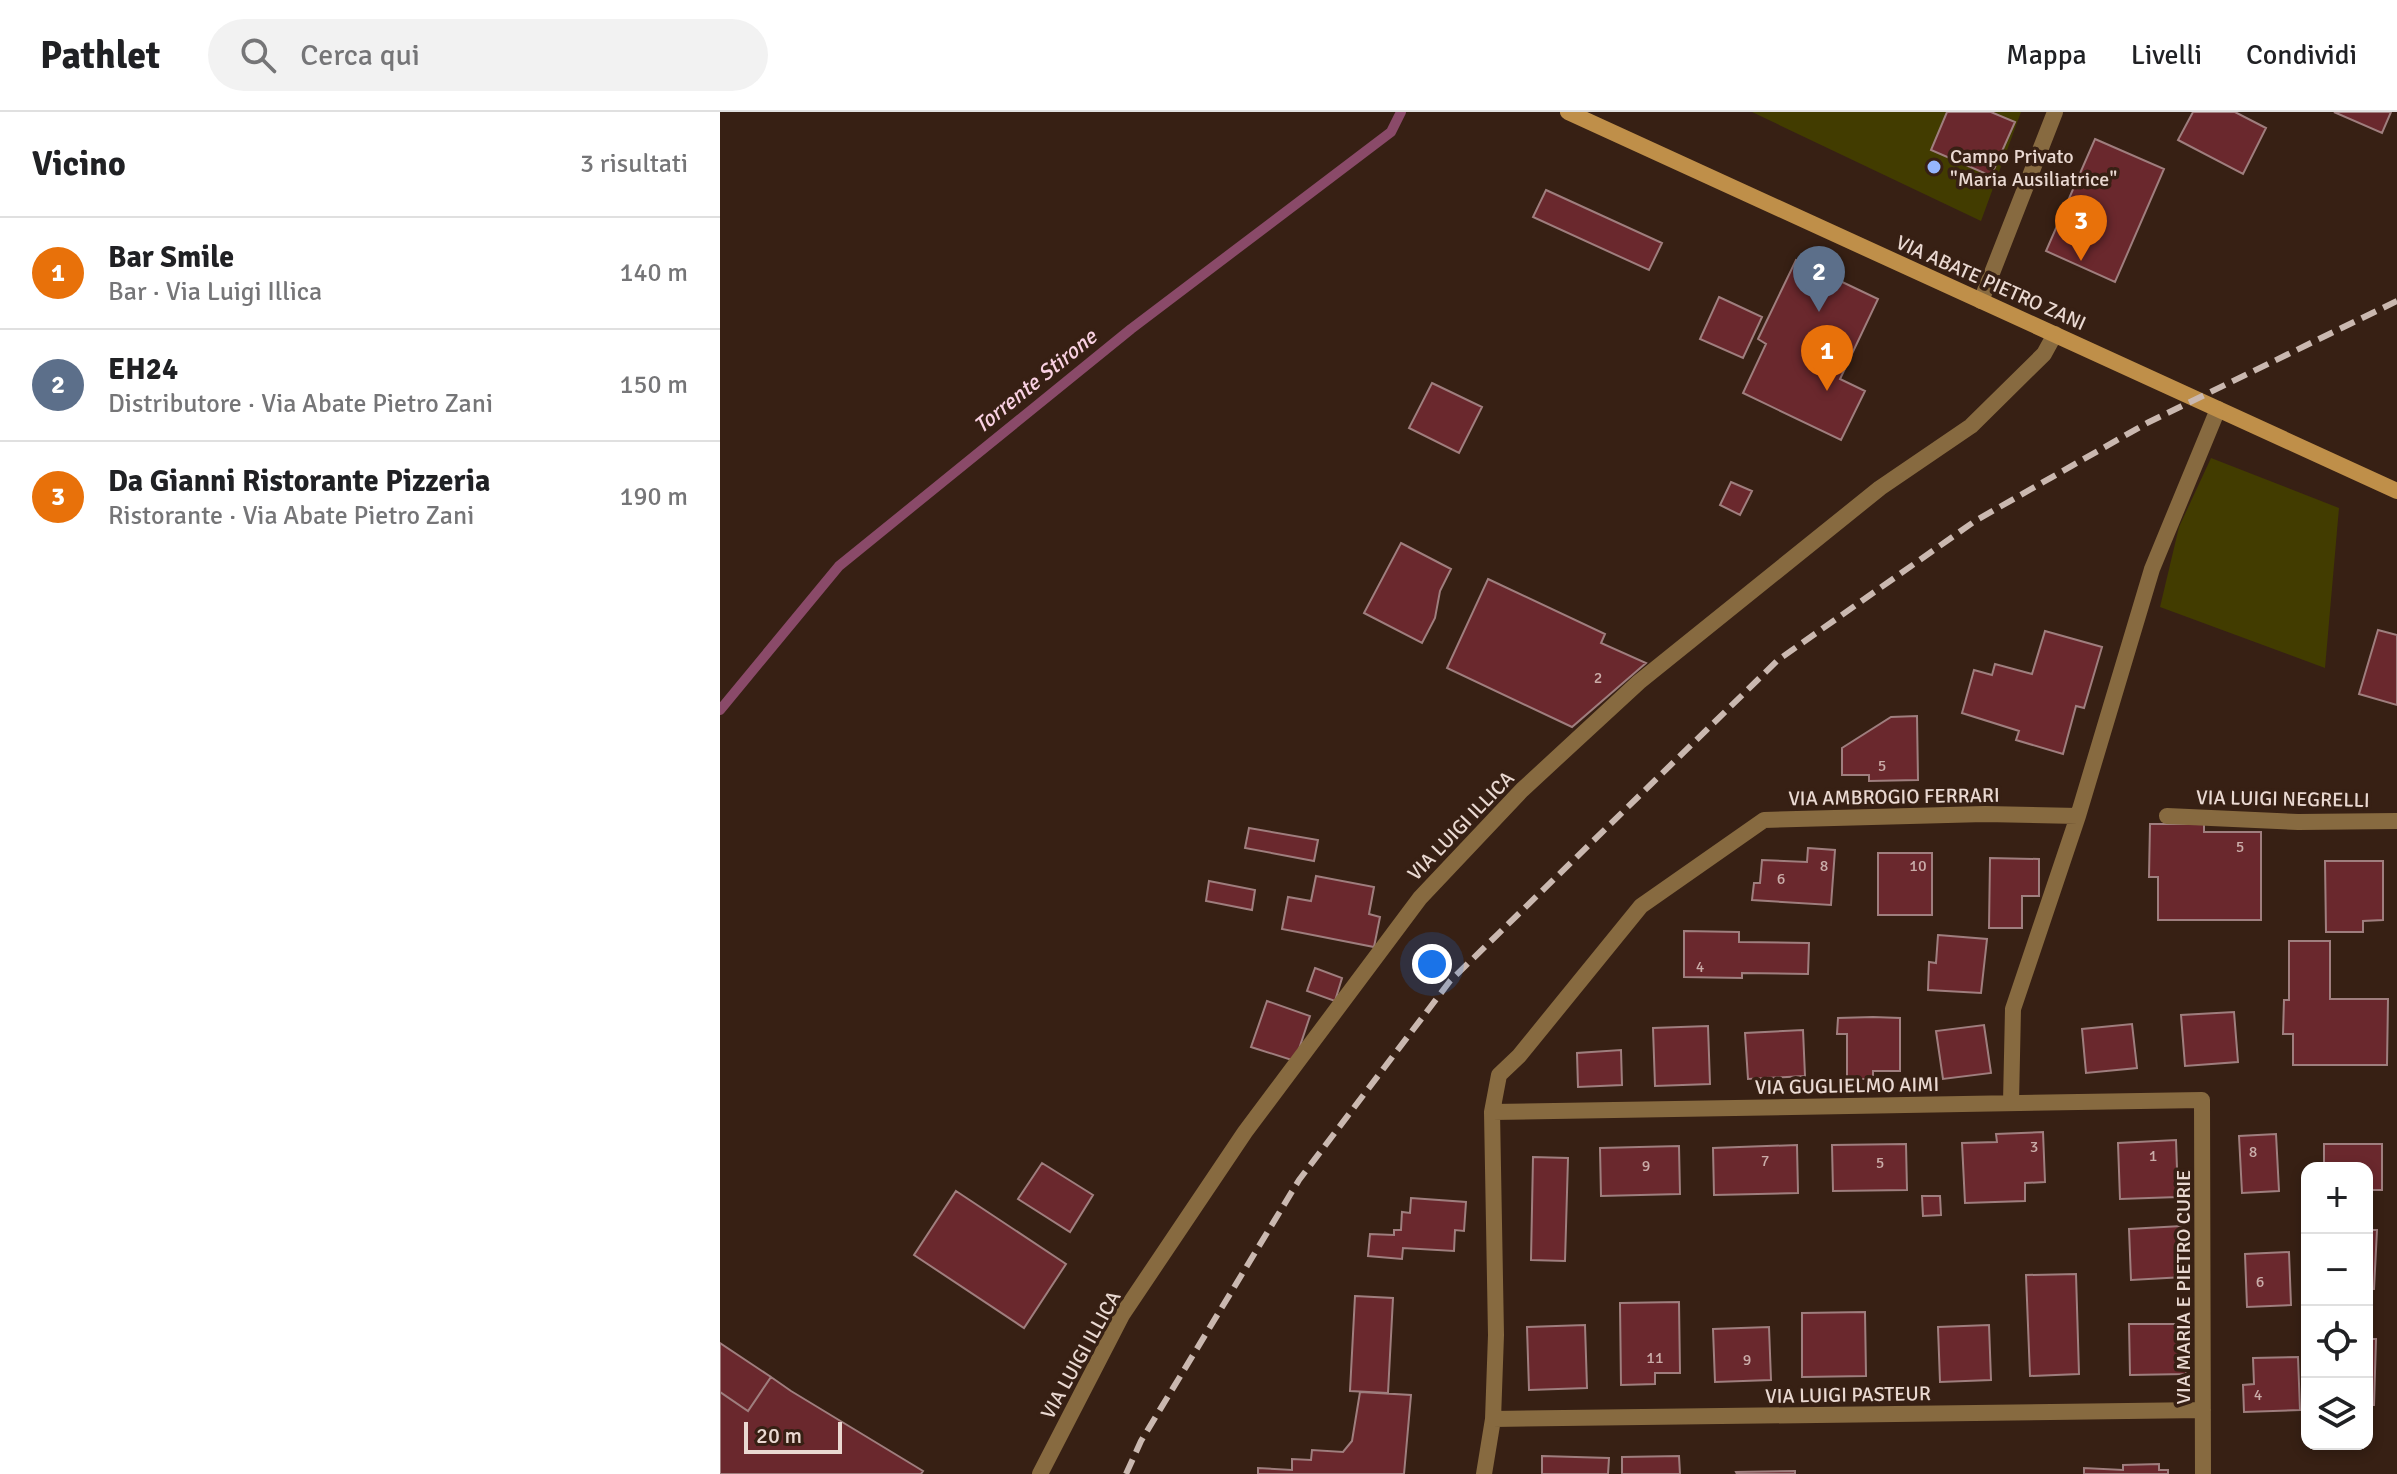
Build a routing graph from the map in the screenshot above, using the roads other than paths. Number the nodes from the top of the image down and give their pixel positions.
1 (1568, 112) edge
2 (2055, 112) edge
3 (1981, 301) junction
4 (2055, 334) junction
5 (2218, 409) junction
6 (2397, 491) edge
7 (2078, 816) junction
8 (2167, 816) dead end
9 (2397, 821) edge
10 (2202, 1100) joint
11 (2011, 1103) junction
12 (1492, 1112) junction
13 (2203, 1410) junction
14 (1493, 1419) junction
15 (1040, 1474) edge
16 (1484, 1474) edge
17 (2203, 1474) edge

1 - 3 main road, VIA ABATE PIETRO ZANI
2 - 3 street
3 - 4 main road, VIA ABATE PIETRO ZANI
4 - 5 main road, VIA ABATE PIETRO ZANI
4 - 15 street, VIA LUIGI ILLICA
5 - 6 main road, VIA ABATE PIETRO ZANI
5 - 7 street
7 - 11 street
7 - 12 street, VIA AMBROGIO FERRARI
8 - 9 street, VIA LUIGI NEGRELLI
10 - 11 street, VIA GUGLIELMO AIMI
10 - 13 street, VIA MARIA E PIETRO CURIE
11 - 12 street, VIA GUGLIELMO AIMI
12 - 14 street, VIA AMBROGIO FERRARI
13 - 14 street, VIA LUIGI PASTEUR
13 - 17 street, VIA MARIA E PIETRO CURIE
14 - 16 street, VIA AMBROGIO FERRARI

